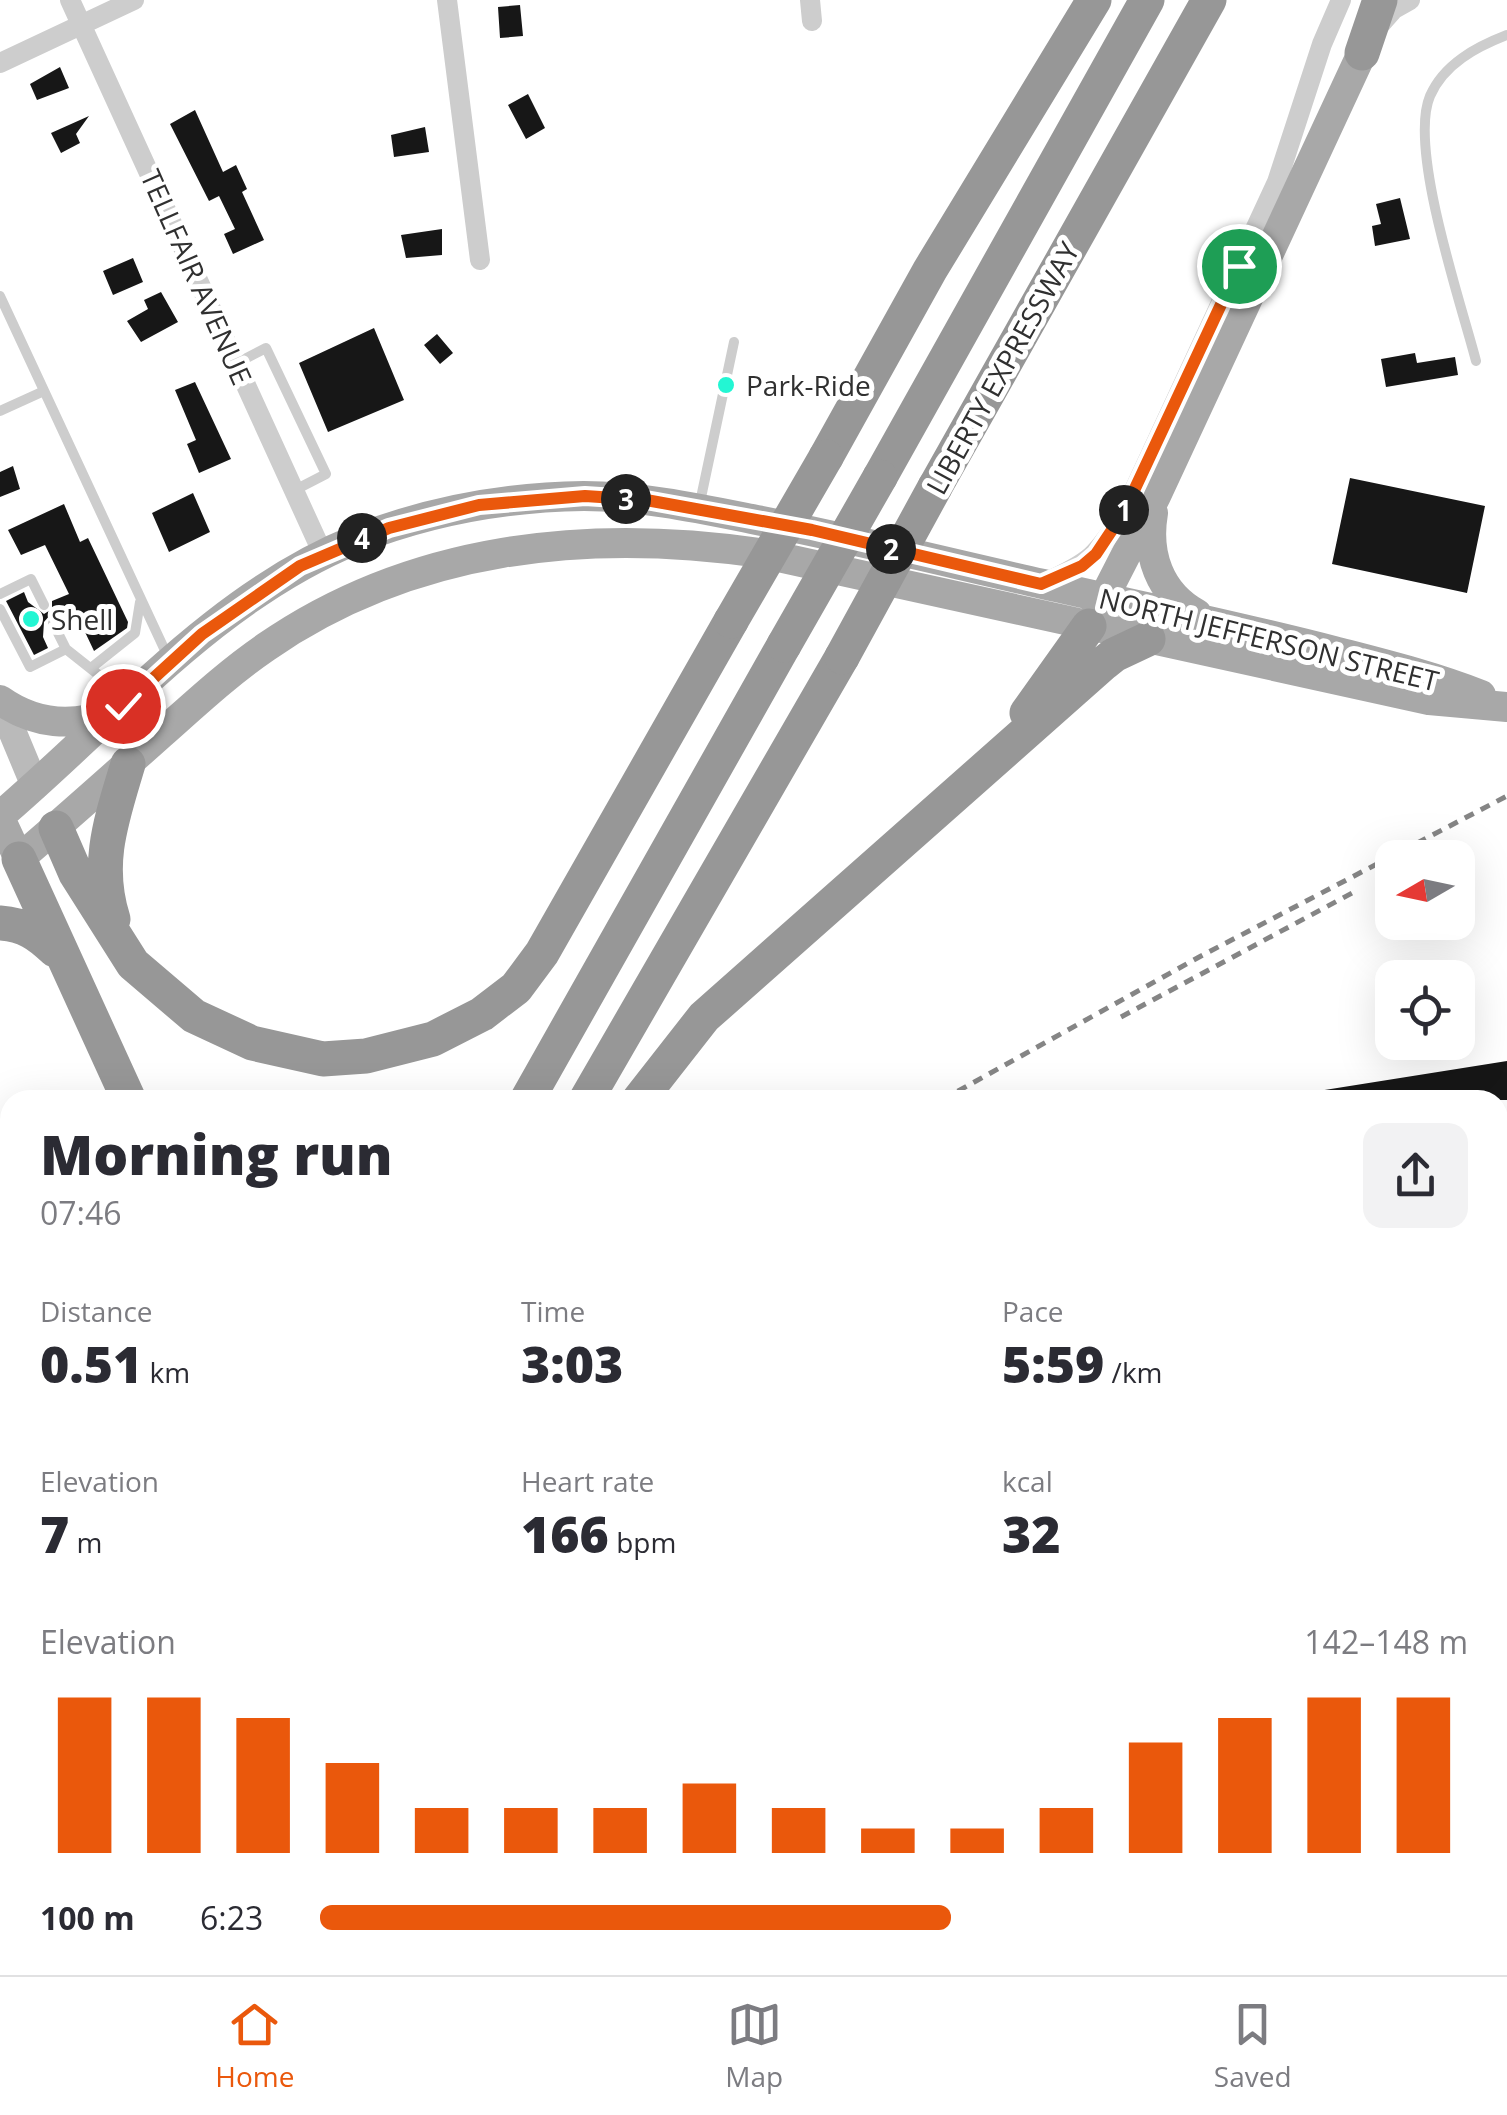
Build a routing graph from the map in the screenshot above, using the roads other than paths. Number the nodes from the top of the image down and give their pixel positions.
1 (70, 0) edge
2 (134, 0) edge
3 (447, 0) edge
4 (1094, 0) edge
5 (1147, 0) edge
6 (1209, 0) edge
7 (1341, 0) edge
8 (1380, 0) edge
9 (1410, 0) edge
10 (82, 26) junction
11 (1507, 36) edge
12 (1362, 53) junction
13 (0, 63) edge
14 (480, 260) dead end
15 (0, 296) edge
16 (734, 342) dead end
17 (1476, 362) dead end
18 (236, 363) junction
19 (44, 390) junction
20 (0, 411) edge
21 (294, 491) junction
22 (1156, 496) junction
23 (699, 508) junction
24 (323, 554) junction
25 (1041, 584) junction
26 (0, 594) edge
27 (140, 597) junction
28 (37, 601) dead end
29 (4, 611) edge
30 (1096, 612) junction
31 (1218, 621) junction
32 (44, 639) dead end
33 (1148, 639) junction
34 (66, 649) junction
35 (171, 662) junction
36 (91, 668) junction
37 (0, 701) edge
38 (126, 703) junction
39 (1507, 706) edge
40 (995, 759) junction
41 (128, 764) junction
42 (35, 786) junction
43 (0, 817) edge
44 (56, 828) junction
45 (9, 868) edge
46 (0, 923) edge
47 (121, 944) junction
48 (62, 957) junction
49 (124, 1090) edge
50 (533, 1090) edge
51 (592, 1090) edge
52 (646, 1090) edge

1 - 10 street, TELLFAIR AVENUE
2 - 10 street
3 - 14 street
4 - 47 highway, bridge
5 - 50 highway, LIBERTY EXPRESSWAY, bridge
6 - 51 highway, LIBERTY EXPRESSWAY, bridge
7 - 25 street
8 - 12 highway
9 - 12 street
10 - 13 street
10 - 18 street, TELLFAIR AVENUE
11 - 17 lane
12 - 22 main road
15 - 19 lane
16 - 23 lane
18 - 21 street, TELLFAIR AVENUE
18 - 21 lane
19 - 20 lane
19 - 27 lane
21 - 24 street, TELLFAIR AVENUE
22 - 30 main road
22 - 31 main road
23 - 24 main road, NORTH JEFFERSON STREET
23 - 25 main road, NORTH JEFFERSON STREET
24 - 35 main road, NORTH JEFFERSON STREET
25 - 30 main road, NORTH JEFFERSON STREET
26 - 28 lane
27 - 35 lane
27 - 36 lane
29 - 34 lane
30 - 31 main road, NORTH JEFFERSON STREET
30 - 33 main road, NORTH JEFFERSON STREET
30 - 40 highway
30 - 41 main road, NORTH JEFFERSON STREET
31 - 39 main road, NORTH JEFFERSON STREET
32 - 34 lane
33 - 39 main road, NORTH JEFFERSON STREET
33 - 40 highway
34 - 36 lane
35 - 38 main road, NORTH JEFFERSON STREET
36 - 38 lane
37 - 38 main road
37 - 42 main road
38 - 42 main road, NORTH JEFFERSON STREET
40 - 52 highway
41 - 44 main road, NORTH JEFFERSON STREET
41 - 47 highway
42 - 43 main road, NORTH JEFFERSON STREET
42 - 44 main road
43 - 45 main road
44 - 45 main road, NORTH JEFFERSON STREET
44 - 47 highway
45 - 48 highway
46 - 48 highway
48 - 49 highway

